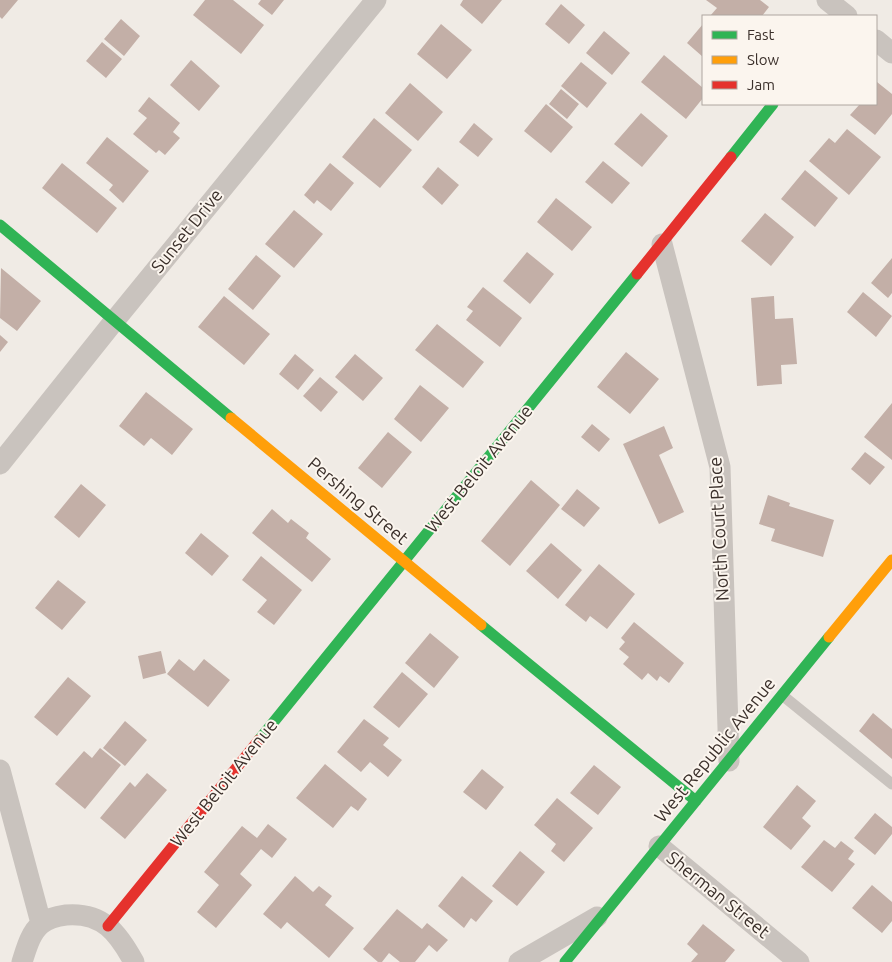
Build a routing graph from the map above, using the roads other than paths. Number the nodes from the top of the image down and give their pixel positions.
1 (376, 0) edge
2 (827, 0) edge
3 (845, 15) edge
4 (877, 41) edge
5 (892, 53) edge
6 (772, 105) edge
7 (0, 225) edge
8 (662, 244) junction
9 (115, 320) junction
10 (0, 464) edge
11 (892, 560) edge
12 (404, 562) junction
13 (782, 695) junction
14 (729, 761) junction
15 (0, 770) edge
16 (892, 784) edge
17 (696, 801) junction
18 (659, 846) junction
19 (607, 911) junction
20 (42, 923) junction
21 (108, 926) junction
22 (22, 962) edge
23 (134, 962) edge
24 (519, 962) edge
25 (565, 962) edge
26 (800, 962) edge

1 - 9 street, Sunset Drive
2 - 3 street
4 - 5 street
6 - 8 street, West Beloit Avenue
7 - 9 street, Pershing Street
8 - 12 street, West Beloit Avenue
8 - 14 street, North Court Place
9 - 10 street, Sunset Drive
9 - 12 street, Pershing Street
11 - 13 street, West Republic Avenue
12 - 17 street, Pershing Street
12 - 21 street, West Beloit Avenue
13 - 14 street, West Republic Avenue
13 - 16 lane
14 - 17 street, West Republic Avenue
15 - 20 street
17 - 18 street, West Republic Avenue
18 - 19 street, West Republic Avenue
18 - 26 street, Sherman Street
19 - 24 street
19 - 25 street, West Republic Avenue
20 - 21 street
20 - 22 street
21 - 23 street

